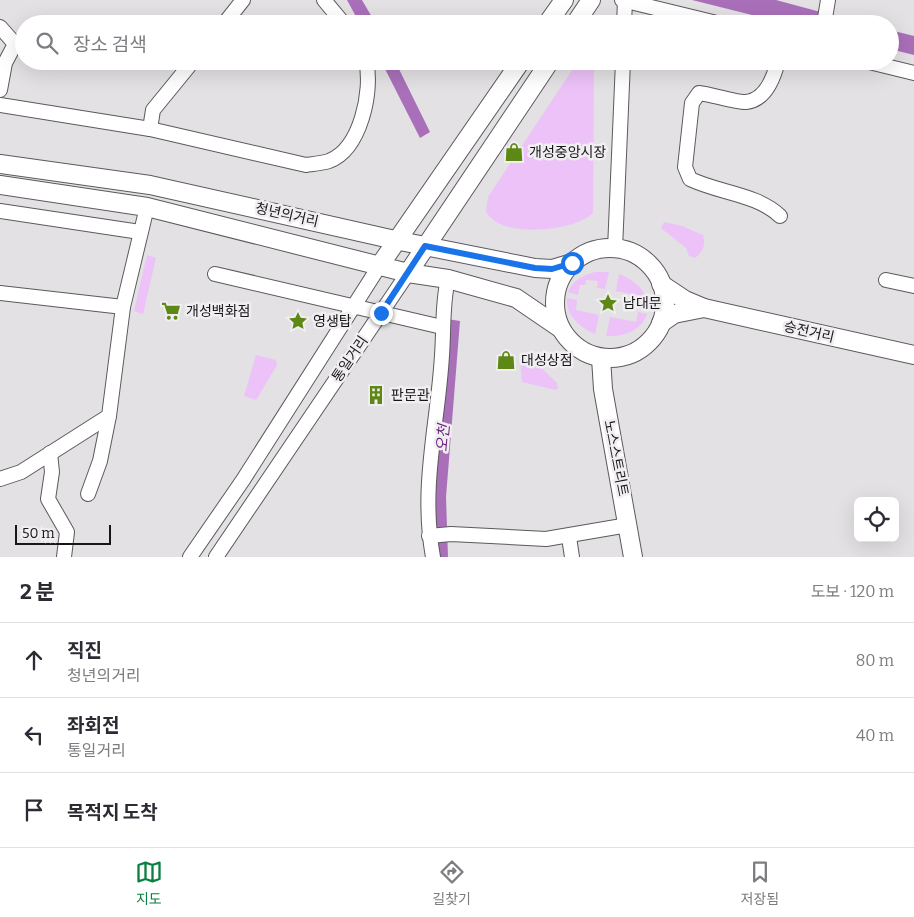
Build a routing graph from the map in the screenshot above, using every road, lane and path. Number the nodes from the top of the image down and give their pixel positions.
1 (243, 0) edge
2 (324, 0) edge
3 (564, 0) edge
4 (592, 0) edge
5 (623, 1) edge
6 (231, 15) edge
7 (336, 15) edge
8 (554, 15) edge
9 (581, 15) edge
10 (624, 15) edge
11 (688, 15) edge
12 (0, 27) edge
13 (899, 69) edge
14 (185, 70) edge
15 (368, 70) edge
16 (515, 70) edge
17 (544, 70) edge
18 (623, 70) edge
19 (776, 70) edge
20 (914, 73) edge
21 (0, 90) edge
22 (0, 105) edge
23 (150, 129) junction
24 (0, 164) edge
25 (0, 185) edge
26 (147, 207) junction
27 (0, 210) edge
28 (780, 216) dead end
29 (140, 232) junction
30 (395, 240) junction
31 (425, 246) junction
32 (615, 249) junction
33 (572, 263) junction
34 (380, 265) junction
35 (408, 273) junction
36 (214, 274) dead end
37 (448, 278) junction
38 (886, 280) dead end
39 (661, 284) junction
40 (914, 286) edge
41 (0, 293) edge
42 (122, 307) junction
43 (354, 307) junction
44 (704, 308) junction
45 (381, 313) junction
46 (661, 323) junction
47 (442, 327) junction
48 (560, 328) junction
49 (914, 355) edge
50 (601, 358) junction
51 (109, 416) junction
52 (50, 453) junction
53 (0, 479) edge
54 (88, 494) dead end
55 (628, 525) junction
56 (431, 535) junction
57 (569, 537) junction
58 (64, 557) edge
59 (190, 557) edge
60 (216, 557) edge
61 (433, 557) edge
62 (572, 557) edge
63 (633, 557) edge

1 - 6 street
2 - 7 street
3 - 8 main road
4 - 9 main road
5 - 10 street
5 - 11 street
12 - 21 street
13 - 20 street
14 - 23 street
15 - 23 street
16 - 30 main road, 통일거리
17 - 31 main road, 통일거리
18 - 32 street
19 - 28 street
22 - 23 street
24 - 30 main road, 청년의거리
25 - 26 main road, 청년의거리
26 - 29 street
26 - 34 main road, 청년의거리
27 - 29 street
29 - 42 street
30 - 31 main road, 청년의거리
30 - 34 main road, 통일거리
31 - 33 main road, 청년의거리
31 - 35 main road, 통일거리
32 - 33 main road
32 - 39 main road
33 - 48 main road
34 - 35 main road, 청년의거리
34 - 43 street, 통일거리
35 - 37 main road, 청년의거리
35 - 45 street, 통일거리
36 - 43 street
37 - 47 street
37 - 48 main road, 청년의거리
38 - 40 street
39 - 44 main road
39 - 46 main road
41 - 42 street
42 - 51 street
43 - 45 street
43 - 59 street, 통일거리
44 - 46 main road
44 - 49 main road, 승전거리
45 - 47 street
45 - 60 street, 통일거리
46 - 50 main road
47 - 56 street
48 - 50 main road
50 - 55 main road, 노스스트리트
51 - 52 street
51 - 54 street
52 - 53 street
52 - 58 street
55 - 57 street
55 - 63 main road, 노스스트리트
56 - 57 street
56 - 61 street
57 - 62 street

